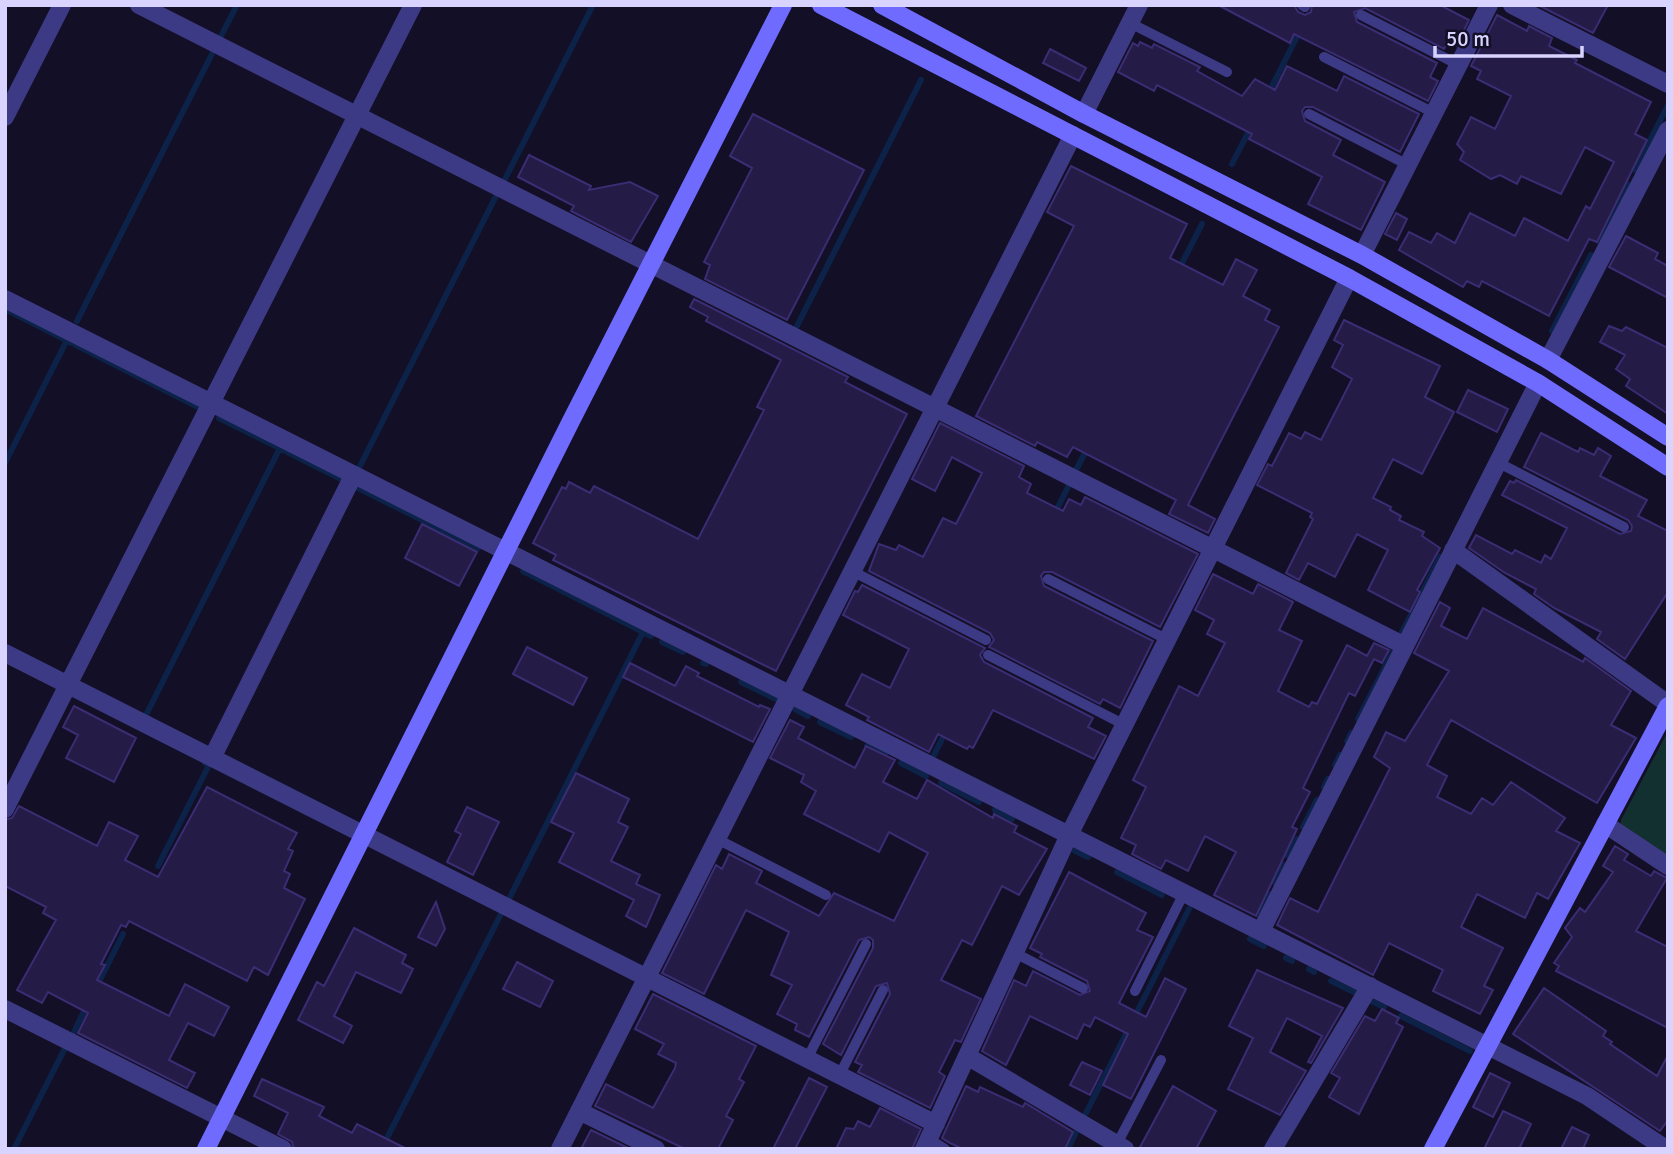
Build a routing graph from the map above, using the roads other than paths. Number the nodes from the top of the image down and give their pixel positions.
1 (62, 5) edge
2 (139, 5) edge
3 (413, 5) edge
4 (783, 5) edge
5 (821, 5) edge
6 (882, 5) edge
7 (1139, 5) edge
8 (1489, 5) edge
9 (1512, 5) edge
10 (1361, 15) dead end
11 (1130, 23) junction
12 (1324, 57) dead end
13 (1459, 65) junction
14 (1227, 72) dead end
15 (1668, 85) edge
16 (1434, 113) junction
17 (1084, 114) junction
18 (1309, 114) dead end
19 (357, 115) junction
20 (5, 117) edge
21 (1668, 130) edge
22 (1073, 135) junction
23 (1408, 165) junction
24 (1362, 254) junction
25 (651, 263) junction
26 (1349, 278) junction
27 (5, 299) edge
28 (1548, 360) junction
29 (1538, 383) junction
30 (210, 404) junction
31 (935, 408) junction
32 (1668, 437) edge
33 (1497, 462) junction
34 (1668, 467) edge
35 (353, 475) junction
36 (1624, 527) dead end
37 (1213, 549) junction
38 (1453, 550) junction
39 (505, 551) junction
40 (852, 571) junction
41 (1048, 579) dead end
42 (986, 640) dead end
43 (1168, 640) junction
44 (1405, 646) junction
45 (5, 653) edge
46 (988, 655) dead end
47 (68, 685) junction
48 (790, 694) junction
49 (1668, 705) edge
50 (1125, 725) junction
51 (212, 758) junction
52 (5, 809) edge
53 (1605, 824) junction
54 (363, 834) junction
55 (1069, 835) junction
56 (717, 839) junction
57 (1668, 866) edge
58 (1184, 893) junction
59 (826, 895) dead end
60 (1261, 931) junction
61 (866, 944) dead end
62 (1015, 953) junction
63 (647, 978) junction
64 (1370, 986) junction
65 (1083, 988) dead end
66 (883, 990) dead end
67 (1135, 991) dead end
68 (5, 1009) edge
69 (1487, 1045) junction
70 (967, 1056) junction
71 (807, 1059) junction
72 (1161, 1060) dead end
73 (839, 1076) junction
74 (579, 1111) junction
75 (222, 1117) junction
76 (930, 1137) edge
77 (1668, 1143) edge
78 (1121, 1147) edge
79 (206, 1149) edge
80 (284, 1149) edge
81 (560, 1149) edge
82 (656, 1149) edge
83 (945, 1149) edge
84 (1273, 1149) edge
85 (1433, 1149) edge
86 (1666, 1149) edge

1 - 20 street
2 - 19 street
3 - 19 street
4 - 25 street
5 - 22 street
6 - 17 street
7 - 11 street
8 - 13 street
9 - 15 street
10 - 13 lane
11 - 14 lane
11 - 17 street
12 - 16 lane
13 - 16 street
16 - 23 street
17 - 24 street
18 - 23 lane
19 - 25 street
19 - 30 street
21 - 28 street
22 - 26 street
22 - 31 street
23 - 24 street
24 - 28 street
25 - 31 street
25 - 39 street
26 - 29 street
26 - 37 street
27 - 30 street
28 - 32 street
29 - 33 street
29 - 34 street
30 - 35 street
30 - 47 street
31 - 37 street
31 - 40 street
33 - 36 lane
33 - 38 street
35 - 39 street
35 - 51 street
37 - 43 street
37 - 44 street
38 - 44 street
38 - 49 street
39 - 48 street
39 - 54 street
40 - 42 lane
40 - 48 street
41 - 43 lane
43 - 50 street
44 - 60 street
45 - 47 street
46 - 50 lane
47 - 51 street
47 - 52 street
48 - 55 street
48 - 56 street
49 - 53 street
50 - 55 street
51 - 54 street
53 - 57 street
53 - 69 street
54 - 63 street
54 - 75 street
55 - 58 street
55 - 62 street
56 - 59 lane
56 - 63 street
58 - 60 street
58 - 67 lane
60 - 64 street
61 - 71 lane
62 - 65 lane
62 - 70 street
63 - 71 street
63 - 74 street
64 - 69 street
64 - 84 street
66 - 73 lane
68 - 75 street
69 - 85 street
69 - 86 street
70 - 76 street
70 - 78 street
71 - 73 street
72 - 78 lane
73 - 76 street
74 - 81 street
74 - 82 street
75 - 79 street
75 - 80 street
76 - 83 lane
77 - 86 street

